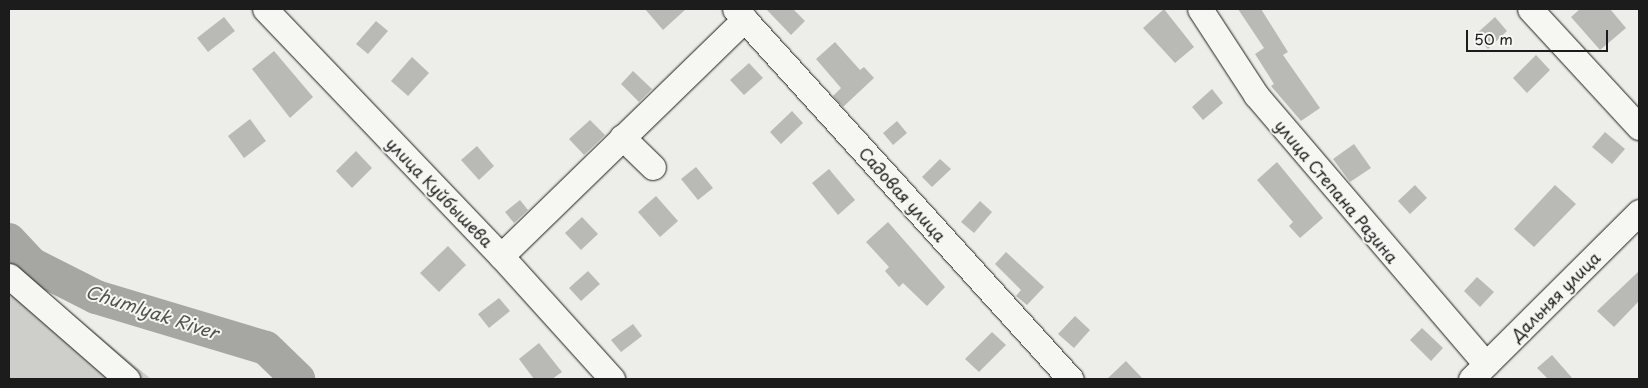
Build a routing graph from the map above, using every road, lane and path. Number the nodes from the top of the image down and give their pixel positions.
1 (264, 9) edge
2 (1200, 9) edge
3 (1530, 9) edge
4 (740, 14) edge
5 (1639, 128) edge
6 (622, 137) junction
7 (653, 167) dead end
8 (1639, 212) edge
9 (501, 256) junction
10 (9, 276) edge
11 (1479, 371) edge
12 (127, 379) edge
13 (612, 379) edge
14 (1071, 379) edge

1 - 9 street, улица Куйбышева
2 - 11 street, улица Степана Разина
3 - 5 street
4 - 6 street
4 - 14 street, Садовая улица
6 - 7 street
6 - 9 street
8 - 11 street, Дальняя улица
9 - 13 street, улица Куйбышева
10 - 12 street

